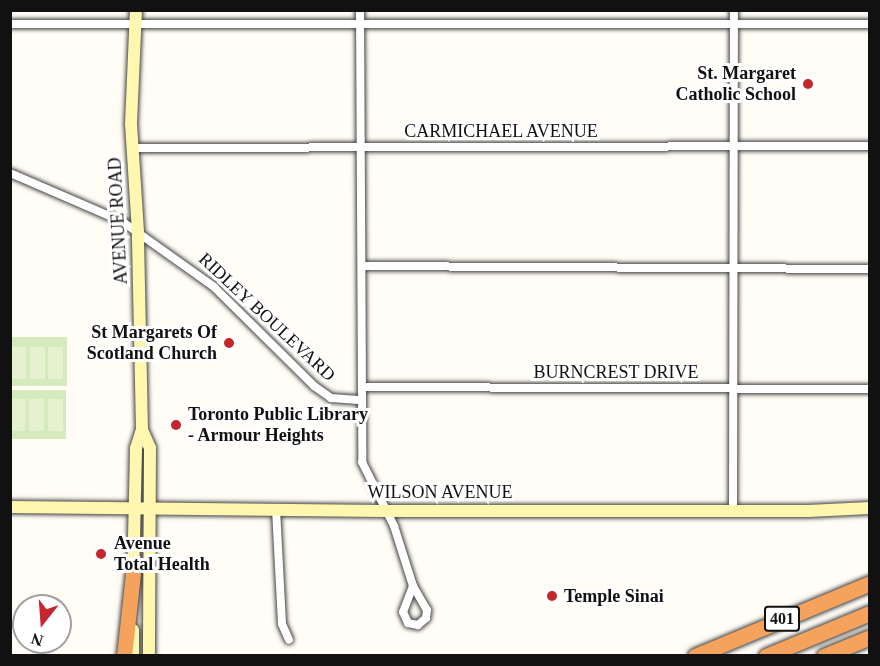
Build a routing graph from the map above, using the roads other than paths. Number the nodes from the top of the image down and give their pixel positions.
1 (135, 10) edge
2 (360, 10) edge
3 (734, 10) edge
4 (360, 23) junction
5 (10, 24) edge
6 (734, 24) junction
7 (870, 24) edge
8 (133, 25) junction
9 (870, 146) edge
10 (362, 147) junction
11 (133, 148) junction
12 (734, 149) junction
13 (10, 173) edge
14 (138, 232) junction
15 (363, 266) junction
16 (734, 269) junction
17 (870, 269) edge
18 (362, 387) junction
19 (734, 389) junction
20 (870, 389) edge
21 (362, 400) junction
22 (142, 430) junction
23 (10, 507) edge
24 (134, 507) junction
25 (150, 507) junction
26 (870, 508) edge
27 (276, 509) junction
28 (384, 511) junction
29 (733, 511) junction
30 (133, 573) junction
31 (870, 583) edge
32 (413, 586) dead end
33 (870, 613) edge
34 (870, 637) edge
35 (289, 639) dead end
36 (124, 656) edge
37 (133, 656) edge
38 (149, 656) edge
39 (695, 656) edge
40 (766, 656) edge
41 (824, 656) edge

1 - 8 main road, AVENUE ROAD
2 - 4 street
3 - 6 street
4 - 6 street
4 - 8 street
4 - 10 street
5 - 8 street
6 - 7 street
6 - 12 street
8 - 11 main road, AVENUE ROAD
9 - 12 street, CARMICHAEL AVENUE
10 - 11 street, CARMICHAEL AVENUE
10 - 12 street, CARMICHAEL AVENUE
10 - 15 street
11 - 14 main road, AVENUE ROAD
12 - 16 street
13 - 14 street, RIDLEY BOULEVARD
14 - 21 street, RIDLEY BOULEVARD
14 - 22 main road, AVENUE ROAD
15 - 16 street
15 - 18 street
16 - 17 street
16 - 19 street
18 - 19 street, BURNCREST DRIVE
18 - 21 street
19 - 20 street, BURNCREST DRIVE
19 - 29 street
21 - 28 street
22 - 24 main road, AVENUE ROAD
22 - 25 main road, AVENUE ROAD
23 - 24 main road, WILSON AVENUE
24 - 25 main road, WILSON AVENUE
24 - 30 main road, AVENUE ROAD
25 - 27 main road, WILSON AVENUE
25 - 38 main road, AVENUE ROAD
26 - 29 main road, WILSON AVENUE
27 - 28 main road, WILSON AVENUE
27 - 35 street
28 - 29 main road, WILSON AVENUE
28 - 32 street
30 - 36 highway
30 - 37 main road, AVENUE ROAD
31 - 39 highway, 401
33 - 40 highway, 401
34 - 41 highway

